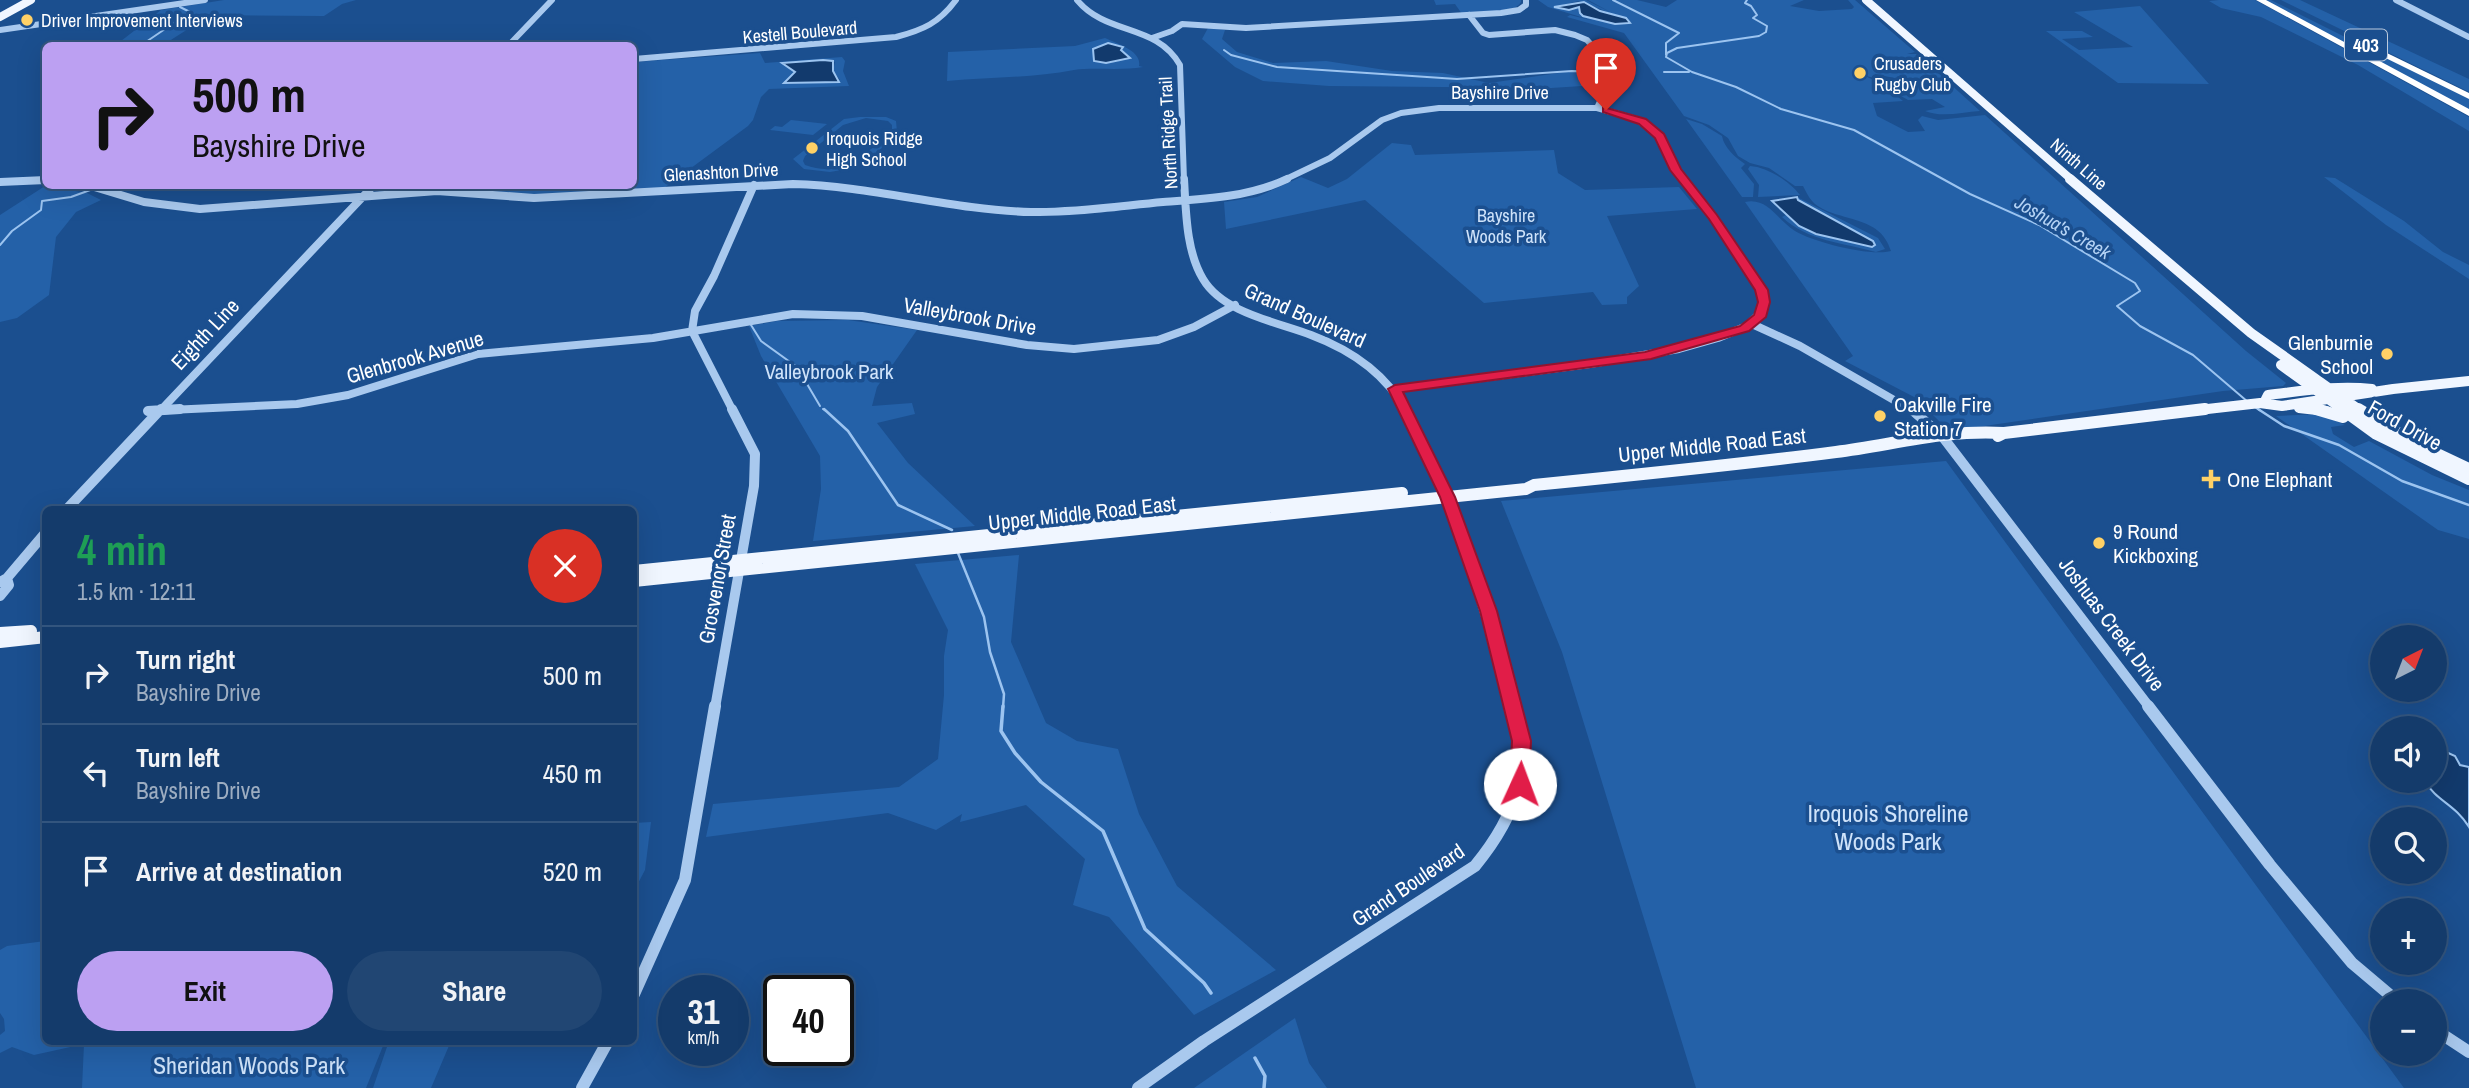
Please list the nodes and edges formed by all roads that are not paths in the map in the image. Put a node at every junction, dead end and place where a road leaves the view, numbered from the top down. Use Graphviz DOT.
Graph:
graph roads {
  1 [pos="23,0"];
  2 [pos="31,0"];
  3 [pos="205,0"];
  4 [pos="552,0"];
  5 [pos="956,0"];
  6 [pos="1077,0"];
  7 [pos="1526,0"];
  8 [pos="2260,0"];
  9 [pos="2275,0"];
  10 [pos="2396,0"];
  11 [pos="1868,1"];
  12 [pos="0,15"];
  13 [pos="1469,15"];
  14 [pos="1902,31"];
  15 [pos="0,32"];
  16 [pos="2469,37"];
  17 [pos="1152,38"];
  18 [pos="512,42"];
  19 [pos="637,59"];
  20 [pos="2469,96"];
  21 [pos="1597,108"];
  22 [pos="2469,113"];
  23 [pos="42,180"];
  24 [pos="0,182"];
  25 [pos="754,185"];
  26 [pos="102,189"];
  27 [pos="370,189"];
  28 [pos="364,195"];
  29 [pos="1187,201"];
  30 [pos="1235,305"];
  31 [pos="2235,322"];
  32 [pos="1752,324"];
  33 [pos="692,331"];
  34 [pos="2469,381"];
  35 [pos="1395,389"];
  36 [pos="2312,390"];
  37 [pos="2379,390"];
  38 [pos="2326,394"];
  39 [pos="2340,398"];
  40 [pos="2262,403"];
  41 [pos="2282,406"];
  42 [pos="160,410"];
  43 [pos="148,411"];
  44 [pos="2362,426"];
  45 [pos="1944,440"];
  46 [pos="2469,469"];
  47 [pos="2469,479"];
  48 [pos="1446,493"];
  49 [pos="70,506"];
  50 [pos="42,537"];
  51 [pos="741,565"];
  52 [pos="637,571"];
  53 [pos="4,580"];
  54 [pos="637,581"];
  55 [pos="0,596"];
  56 [pos="42,629"];
  57 [pos="0,633"];
  58 [pos="42,637"];
  59 [pos="0,642"];
  60 [pos="637,988"];
  61 [pos="2383,989"];
  62 [pos="2447,1038"];
  63 [pos="606,1045"];
  64 [pos="2469,1052"];
  65 [pos="582,1088"];
  66 [pos="1138,1088"];
  1 -- 12 [label="main road"];
  2 -- 12 [label="main road"];
  3 -- 15 [label="street"];
  4 -- 18 [label="street"];
  5 -- 19 [label="street, Kestell Boulevard"];
  6 -- 17 [label="street, North Ridge Trail"];
  7 -- 13 [label="street"];
  8 -- 22 [label="highway, 403"];
  9 -- 20 [label="highway, 403"];
  10 -- 16 [label="street"];
  11 -- 14 [label="main road, Ninth Line"];
  13 -- 17 [label="street"];
  13 -- 21 [label="street"];
  14 -- 31 [label="main road, Ninth Line"];
  17 -- 29 [label="street, North Ridge Trail"];
  21 -- 29 [label="street, Bayshire Drive"];
  21 -- 32 [label="street, Bayshire Drive"];
  23 -- 24 [label="street"];
  25 -- 28 [label="street, Glenashton Drive"];
  25 -- 29 [label="street, Glenashton Drive"];
  25 -- 33 [label="street"];
  26 -- 28 [label="street, Glenashton Drive"];
  27 -- 28 [label="street, Eighth Line"];
  28 -- 42 [label="street, Eighth Line"];
  29 -- 30 [label="street, Grand Boulevard"];
  30 -- 33 [label="street, Valleybrook Drive"];
  30 -- 35 [label="street, Grand Boulevard"];
  31 -- 36 [label="main road, Ninth Line"];
  31 -- 38 [label="main road, Ninth Line"];
  32 -- 35 [label="street"];
  32 -- 45 [label="street, Joshuas Creek Drive"];
  33 -- 42 [label="street, Glenbrook Avenue"];
  33 -- 51 [label="street, Grosvenor Street"];
  34 -- 37 [label="main road, Upper Middle Road East"];
  35 -- 48 [label="street, Grand Boulevard"];
  36 -- 38 [label="main road, Ninth Line"];
  36 -- 40 [label="main road, Upper Middle Road East"];
  37 -- 38 [label="main road, Upper Middle Road East"];
  37 -- 39 [label="main road, Upper Middle Road East"];
  38 -- 39 [label="main road, Upper Middle Road East"];
  38 -- 41 [label="main road, Upper Middle Road East"];
  38 -- 44 [label="main road, Ford Drive"];
  39 -- 46 [label="main road, Ford Drive"];
  40 -- 41 [label="main road, Upper Middle Road East"];
  40 -- 45 [label="main road, Upper Middle Road East"];
  41 -- 44 [label="main road"];
  42 -- 43 [label="street, Glenbrook Avenue"];
  42 -- 49 [label="street, Eighth Line"];
  44 -- 47 [label="main road, Ford Drive"];
  45 -- 48 [label="main road, Upper Middle Road East"];
  45 -- 61 [label="street, Joshuas Creek Drive"];
  48 -- 51 [label="main road, Upper Middle Road East"];
  48 -- 66 [label="street, Grand Boulevard"];
  50 -- 53 [label="street"];
  51 -- 52 [label="main road, Upper Middle Road East"];
  51 -- 54 [label="main road, Upper Middle Road East"];
  51 -- 60 [label="street, Grosvenor Street"];
  53 -- 55 [label="street"];
  56 -- 57 [label="main road"];
  58 -- 59 [label="main road"];
  62 -- 64 [label="street"];
  63 -- 65 [label="street"];
}
